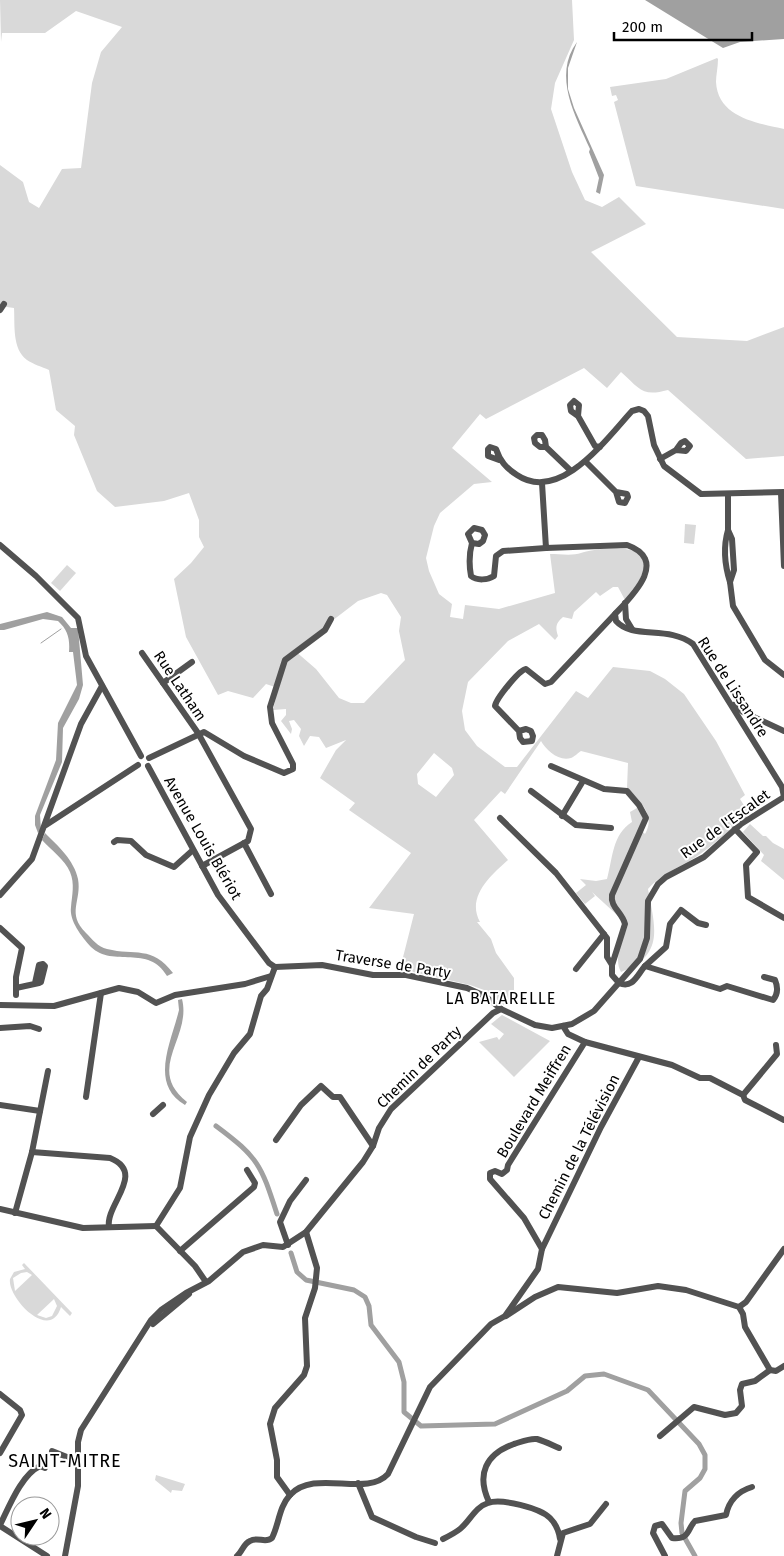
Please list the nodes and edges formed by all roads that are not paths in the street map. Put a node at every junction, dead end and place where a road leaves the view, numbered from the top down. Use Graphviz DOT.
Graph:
graph roads {
  1 [pos="578,416"];
  2 [pos="546,447"];
  3 [pos="600,448"];
  4 [pos="676,450"];
  5 [pos="660,459"];
  6 [pos="499,460"];
  7 [pos="586,462"];
  8 [pos="570,470"];
  9 [pos="542,483"];
  10 [pos="616,492"];
  11 [pos="782,493"];
  12 [pos="728,495"];
  13 [pos="472,543"];
  14 [pos="0,545"];
  15 [pos="546,548"];
  16 [pos="784,566"];
  17 [pos="625,603"];
  18 [pos="616,613"];
  19 [pos="330,619"];
  20 [pos="623,620"];
  21 [pos="603,627"];
  22 [pos="142,653"];
  23 [pos="192,662"];
  24 [pos="784,676"];
  25 [pos="163,683"];
  26 [pos="102,686"];
  27 [pos="731,702"];
  28 [pos="520,731"];
  29 [pos="784,732"];
  30 [pos="198,734"];
  31 [pos="140,754"];
  32 [pos="149,758"];
  33 [pos="138,765"];
  34 [pos="148,766"];
  35 [pos="552,766"];
  36 [pos="583,781"];
  37 [pos="531,791"];
  38 [pos="784,797"];
  39 [pos="562,816"];
  40 [pos="500,818"];
  41 [pos="45,827"];
  42 [pos="611,828"];
  43 [pos="735,829"];
  44 [pos="114,842"];
  45 [pos="244,843"];
  46 [pos="193,850"];
  47 [pos="202,866"];
  48 [pos="271,894"];
  49 [pos="0,895"];
  50 [pos="784,918"];
  51 [pos="706,925"];
  52 [pos="0,928"];
  53 [pos="604,934"];
  54 [pos="612,965"];
  55 [pos="645,966"];
  56 [pos="275,967"];
  57 [pos="576,969"];
  58 [pos="271,976"];
  59 [pos="764,977"];
  60 [pos="619,983"];
  61 [pos="35,984"];
  62 [pos="16,988"];
  63 [pos="102,993"];
  64 [pos="16,996"];
  65 [pos="0,1005"];
  66 [pos="501,1009"];
  67 [pos="563,1026"];
  68 [pos="0,1028"];
  69 [pos="39,1028"];
  70 [pos="552,1028"];
  71 [pos="582,1041"];
  72 [pos="776,1045"];
  73 [pos="639,1057"];
  74 [pos="48,1071"];
  75 [pos="743,1095"];
  76 [pos="86,1097"];
  77 [pos="0,1105"];
  78 [pos="163,1105"];
  79 [pos="40,1111"];
  80 [pos="153,1114"];
  81 [pos="784,1120"];
  82 [pos="276,1140"];
  83 [pos="373,1146"];
  84 [pos="32,1152"];
  85 [pos="247,1170"];
  86 [pos="306,1180"];
  87 [pos="0,1209"];
  88 [pos="15,1213"];
  89 [pos="156,1226"];
  90 [pos="109,1227"];
  91 [pos="306,1232"];
  92 [pos="287,1245"];
  93 [pos="542,1249"];
  94 [pos="784,1249"];
  95 [pos="180,1251"];
  96 [pos="197,1269"];
  97 [pos="206,1282"];
  98 [pos="195,1289"];
  99 [pos="739,1307"];
  100 [pos="505,1316"];
  101 [pos="784,1366"];
  102 [pos="770,1370"];
  103 [pos="0,1394"];
  104 [pos="660,1436"];
  105 [pos="558,1448"];
  106 [pos="52,1451"];
  107 [pos="0,1454"];
  108 [pos="77,1461"];
  109 [pos="45,1468"];
  110 [pos="358,1483"];
  111 [pos="752,1487"];
  112 [pos="290,1495"];
  113 [pos="489,1502"];
  114 [pos="606,1504"];
  115 [pos="0,1525"];
  116 [pos="443,1539"];
  117 [pos="560,1539"];
  118 [pos="435,1543"];
  119 [pos="47,1556"];
  120 [pos="64,1556"];
  121 [pos="237,1556"];
  122 [pos="557,1556"];
  123 [pos="665,1556"];
  1 -- 3 [label="street"];
  2 -- 8 [label="street"];
  3 -- 5 [label="street"];
  3 -- 7 [label="street"];
  4 -- 5 [label="street"];
  5 -- 12 [label="street"];
  6 -- 9 [label="street"];
  7 -- 8 [label="street"];
  7 -- 10 [label="street"];
  8 -- 9 [label="street"];
  9 -- 15 [label="street"];
  11 -- 12 [label="street"];
  11 -- 16 [label="street"];
  12 -- 24 [label="street"];
  13 -- 15 [label="street"];
  14 -- 26 [label="street"];
  15 -- 17 [label="street"];
  17 -- 18 [label="street"];
  17 -- 20 [label="street"];
  18 -- 20 [label="street, Rue de Lissandre"];
  18 -- 20 [label="street"];
  18 -- 21 [label="street"];
  19 -- 30 [label="street"];
  20 -- 21 [label="street"];
  20 -- 27 [label="street, Rue de Lissandre"];
  21 -- 28 [label="street"];
  22 -- 25 [label="street, Rue Latham"];
  23 -- 25 [label="street"];
  25 -- 30 [label="street, Rue Latham"];
  26 -- 31 [label="street"];
  26 -- 41 [label="street"];
  27 -- 29 [label="street"];
  27 -- 38 [label="street, Rue de Lissandre"];
  30 -- 32 [label="street"];
  30 -- 45 [label="street, Rue Latham"];
  31 -- 32 [label="street"];
  31 -- 33 [label="street"];
  32 -- 34 [label="street"];
  33 -- 34 [label="street"];
  33 -- 41 [label="street"];
  34 -- 46 [label="street, Avenue Louis Blériot"];
  35 -- 36 [label="street"];
  36 -- 39 [label="street"];
  36 -- 54 [label="street"];
  37 -- 39 [label="street"];
  38 -- 43 [label="street, Rue de l'Escalet"];
  39 -- 42 [label="street"];
  40 -- 53 [label="street"];
  41 -- 49 [label="street"];
  43 -- 50 [label="street"];
  43 -- 60 [label="street, Rue de l'Escalet"];
  44 -- 46 [label="street"];
  45 -- 47 [label="street"];
  45 -- 48 [label="street"];
  46 -- 47 [label="street, Avenue Louis Blériot"];
  47 -- 56 [label="street, Avenue Louis Blériot"];
  51 -- 55 [label="street"];
  52 -- 62 [label="street"];
  53 -- 54 [label="street"];
  53 -- 57 [label="street"];
  54 -- 60 [label="street"];
  55 -- 59 [label="street"];
  55 -- 60 [label="street"];
  56 -- 58 [label="street"];
  56 -- 66 [label="street, Traverse de Party"];
  58 -- 63 [label="street"];
  58 -- 89 [label="street"];
  60 -- 67 [label="street, Rue de l'Escalet"];
  61 -- 62 [label="street"];
  62 -- 64 [label="street"];
  63 -- 65 [label="street"];
  63 -- 76 [label="street"];
  66 -- 70 [label="street, Traverse de Party"];
  66 -- 83 [label="street, Chemin de Party"];
  67 -- 70 [label="street, Rue de l'Escalet"];
  67 -- 71 [label="street"];
  68 -- 69 [label="street"];
  70 -- 71 [label="street"];
  71 -- 73 [label="street"];
  71 -- 93 [label="street, Boulevard Meiffren"];
  72 -- 75 [label="street"];
  73 -- 75 [label="street"];
  73 -- 93 [label="street, Chemin de la Télévision"];
  74 -- 79 [label="street"];
  75 -- 81 [label="street"];
  77 -- 79 [label="street"];
  78 -- 80 [label="street"];
  79 -- 84 [label="street"];
  82 -- 83 [label="street"];
  83 -- 91 [label="street, Chemin de Party"];
  84 -- 88 [label="street"];
  84 -- 90 [label="street"];
  85 -- 95 [label="street"];
  86 -- 92 [label="street"];
  87 -- 88 [label="street"];
  88 -- 90 [label="street"];
  89 -- 90 [label="street"];
  89 -- 95 [label="street"];
  91 -- 92 [label="street, Chemin de Party"];
  91 -- 112 [label="street"];
  92 -- 97 [label="street"];
  93 -- 100 [label="street, Chemin de la Télévision"];
  94 -- 99 [label="street"];
  95 -- 96 [label="street"];
  96 -- 97 [label="street"];
  96 -- 98 [label="street"];
  97 -- 98 [label="street"];
  98 -- 108 [label="street"];
  99 -- 100 [label="street"];
  99 -- 102 [label="street"];
  100 -- 110 [label="street"];
  101 -- 102 [label="street"];
  102 -- 104 [label="street"];
  103 -- 107 [label="street"];
  105 -- 113 [label="street"];
  106 -- 108 [label="street"];
  108 -- 120 [label="street"];
  109 -- 115 [label="street"];
  110 -- 112 [label="street"];
  110 -- 118 [label="street"];
  111 -- 123 [label="street"];
  112 -- 121 [label="street"];
  113 -- 116 [label="street"];
  113 -- 117 [label="street"];
  114 -- 117 [label="street"];
  115 -- 119 [label="street"];
  117 -- 122 [label="street"];
}
